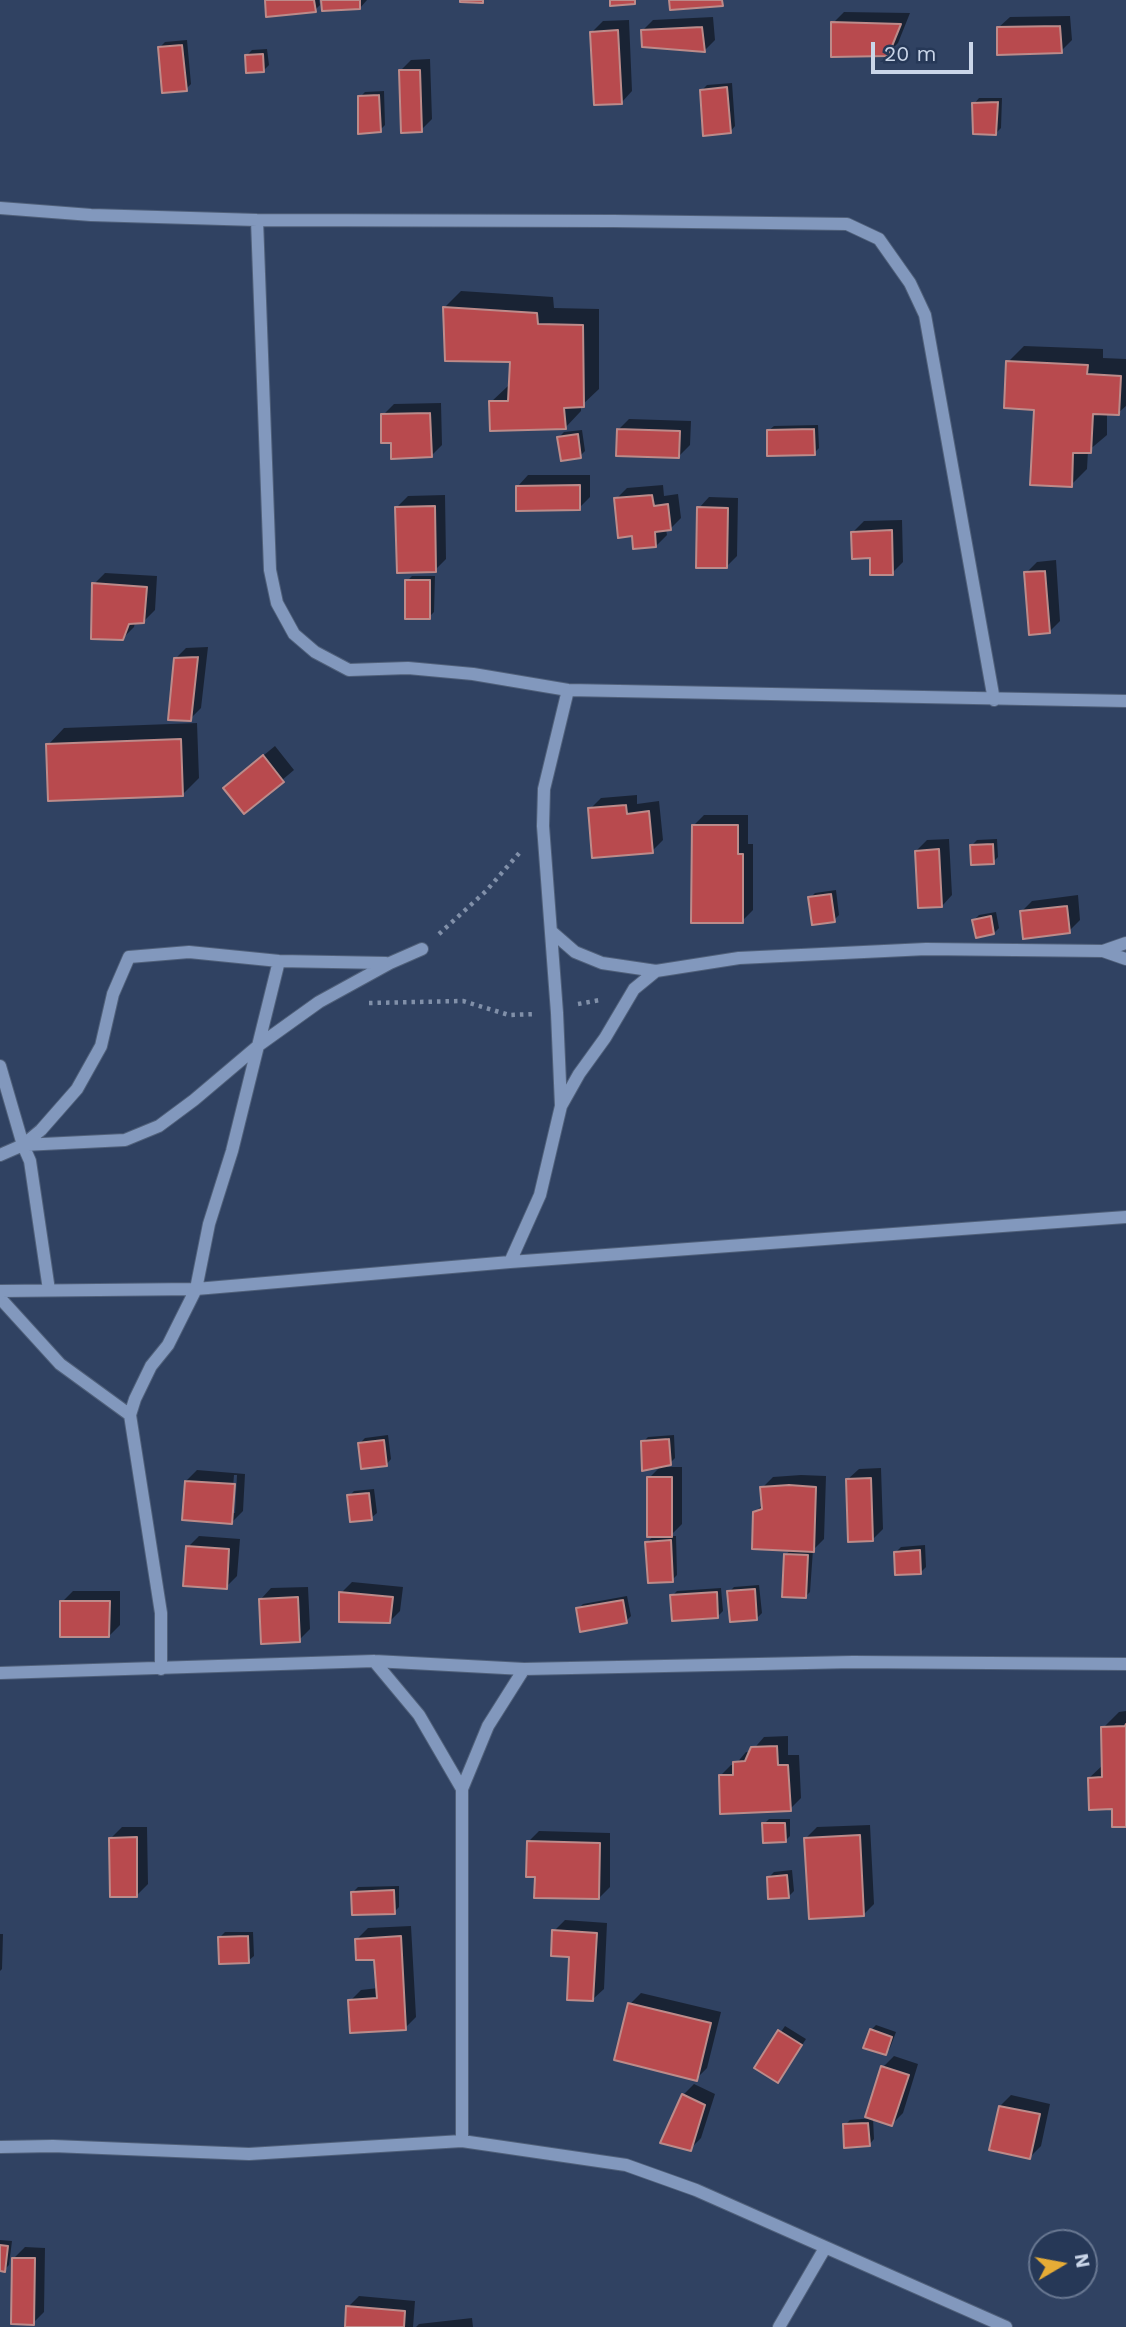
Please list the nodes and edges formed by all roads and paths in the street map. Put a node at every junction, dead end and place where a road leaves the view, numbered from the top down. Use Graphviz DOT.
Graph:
graph roads {
  1 [pos="0,208"];
  2 [pos="257,220"];
  3 [pos="568,690"];
  4 [pos="994,700"];
  5 [pos="1126,701"];
  6 [pos="543,826"];
  7 [pos="552,932"];
  8 [pos="1126,943"];
  9 [pos="422,948"];
  10 [pos="1103,951"];
  11 [pos="1126,960"];
  12 [pos="279,961"];
  13 [pos="390,963"];
  14 [pos="656,971"];
  15 [pos="634,989"];
  16 [pos="368,1003"];
  17 [pos="557,1013"];
  18 [pos="259,1045"];
  19 [pos="0,1066"];
  20 [pos="561,1106"];
  21 [pos="23,1145"];
  22 [pos="0,1155"];
  23 [pos="1123,1215"];
  24 [pos="510,1262"];
  25 [pos="196,1289"];
  26 [pos="50,1290"];
  27 [pos="0,1291"];
  28 [pos="0,1298"];
  29 [pos="130,1415"];
  30 [pos="374,1661"];
  31 [pos="1126,1664"];
  32 [pos="161,1668"];
  33 [pos="524,1669"];
  34 [pos="0,1673"];
  35 [pos="461,1789"];
  36 [pos="462,2141"];
  37 [pos="0,2147"];
  38 [pos="825,2248"];
  39 [pos="779,2327"];
  40 [pos="1006,2327"];
  1 -- 2 [label="street"];
  2 -- 3 [label="street"];
  2 -- 4 [label="street"];
  3 -- 4 [label="street"];
  3 -- 6 [label="street"];
  4 -- 5 [label="street"];
  6 -- 7 [label="street"];
  6 -- 9 [label="path"];
  7 -- 14 [label="street"];
  7 -- 17 [label="street"];
  8 -- 10 [label="street"];
  9 -- 13 [label="street"];
  10 -- 11 [label="street"];
  10 -- 14 [label="street"];
  12 -- 13 [label="street"];
  12 -- 18 [label="street"];
  12 -- 21 [label="street"];
  13 -- 18 [label="street"];
  14 -- 15 [label="street"];
  15 -- 17 [label="path"];
  15 -- 20 [label="street"];
  16 -- 17 [label="path"];
  17 -- 20 [label="street"];
  18 -- 21 [label="street"];
  18 -- 25 [label="street"];
  19 -- 21 [label="street"];
  20 -- 24 [label="street"];
  21 -- 22 [label="street"];
  21 -- 26 [label="street"];
  23 -- 24 [label="street"];
  24 -- 25 [label="street"];
  25 -- 26 [label="street"];
  25 -- 29 [label="street"];
  26 -- 27 [label="street"];
  28 -- 29 [label="street"];
  29 -- 32 [label="street"];
  30 -- 32 [label="street"];
  30 -- 33 [label="street"];
  30 -- 35 [label="street"];
  31 -- 33 [label="street"];
  32 -- 34 [label="street"];
  33 -- 35 [label="street"];
  35 -- 36 [label="street"];
  36 -- 37 [label="street"];
  36 -- 38 [label="street"];
  38 -- 39 [label="street"];
  38 -- 40 [label="street"];
}
